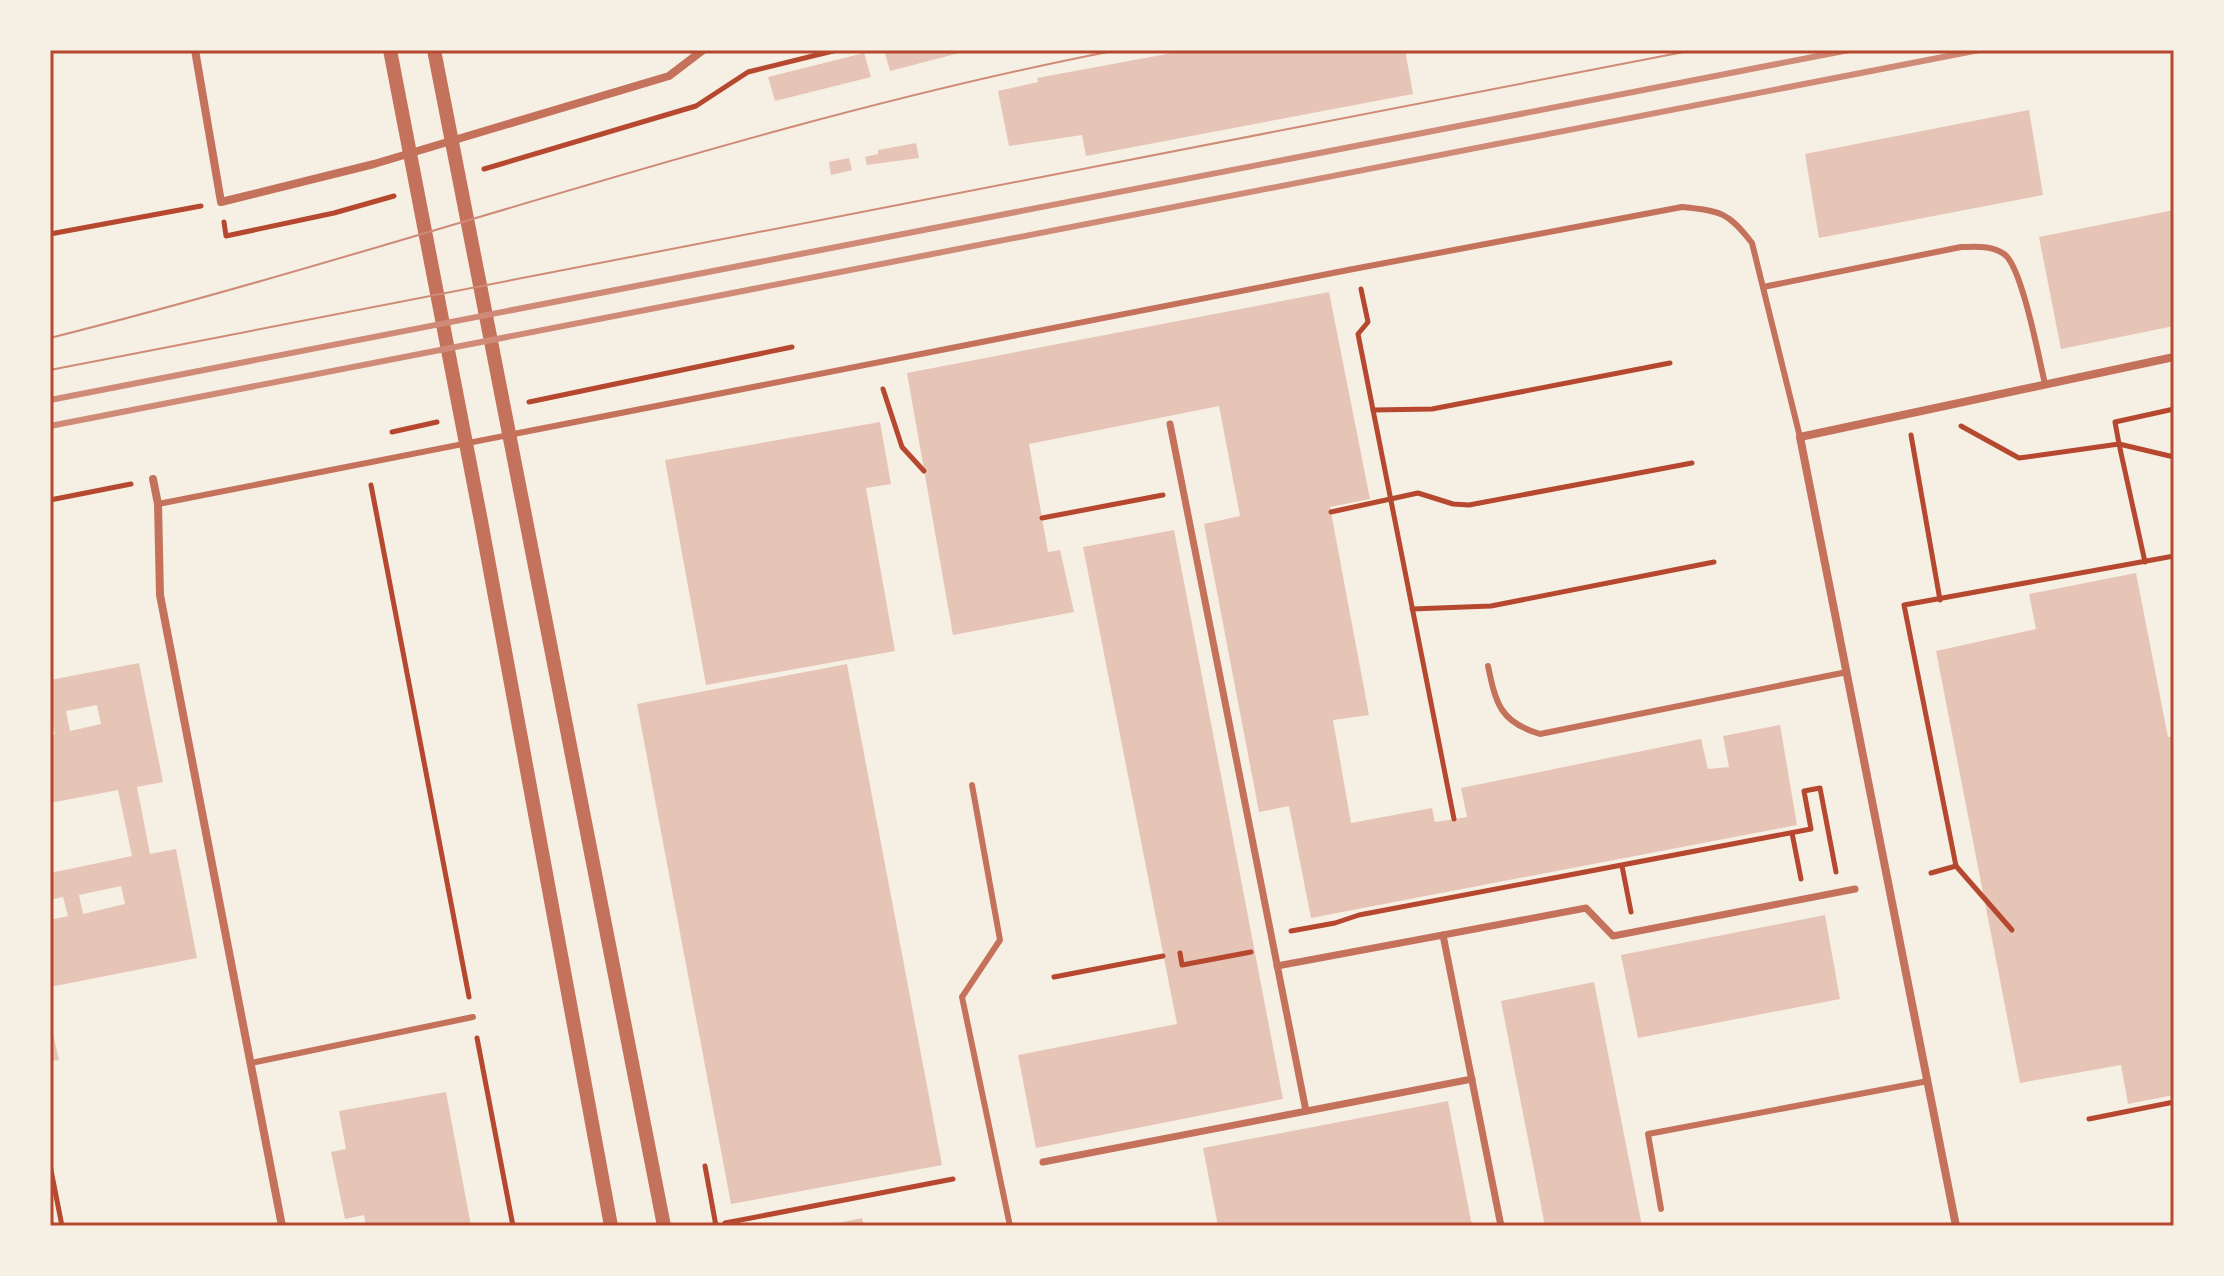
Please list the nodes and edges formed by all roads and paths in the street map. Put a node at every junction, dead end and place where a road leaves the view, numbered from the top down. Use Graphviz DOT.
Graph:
graph roads {
  1 [pos="195,50"];
  2 [pos="434,50"];
  3 [pos="703,50"];
  4 [pos="837,50"];
  5 [pos="391,53"];
  6 [pos="470,173"];
  7 [pos="395,195"];
  8 [pos="221,202"];
  9 [pos="50,234"];
  10 [pos="226,236"];
  11 [pos="1357,268"];
  12 [pos="1763,287"];
  13 [pos="2174,357"];
  14 [pos="1670,363"];
  15 [pos="2045,384"];
  16 [pos="883,389"];
  17 [pos="1929,408"];
  18 [pos="2174,409"];
  19 [pos="1373,410"];
  20 [pos="1907,413"];
  21 [pos="1170,424"];
  22 [pos="1800,437"];
  23 [pos="2119,444"];
  24 [pos="2174,457"];
  25 [pos="1692,463"];
  26 [pos="367,464"];
  27 [pos="924,471"];
  28 [pos="153,479"];
  29 [pos="1184,491"];
  30 [pos="1391,499"];
  31 [pos="50,500"];
  32 [pos="158,504"];
  33 [pos="1331,512"];
  34 [pos="1042,518"];
  35 [pos="2174,556"];
  36 [pos="1714,562"];
  37 [pos="2145,562"];
  38 [pos="1940,600"];
  39 [pos="1412,609"];
  40 [pos="1488,666"];
  41 [pos="1847,672"];
  42 [pos="972,785"];
  43 [pos="1454,819"];
  44 [pos="1792,833"];
  45 [pos="1622,866"];
  46 [pos="1956,866"];
  47 [pos="1931,873"];
  48 [pos="1802,886"];
  49 [pos="1855,889"];
  50 [pos="1839,893"];
  51 [pos="1632,919"];
  52 [pos="2012,930"];
  53 [pos="1293,931"];
  54 [pos="1443,935"];
  55 [pos="1273,948"];
  56 [pos="1180,953"];
  57 [pos="1163,956"];
  58 [pos="1277,966"];
  59 [pos="1054,977"];
  60 [pos="473,1017"];
  61 [pos="251,1063"];
  62 [pos="1472,1079"];
  63 [pos="1928,1081"];
  64 [pos="2174,1102"];
  65 [pos="1306,1111"];
  66 [pos="2089,1119"];
  67 [pos="1043,1162"];
  68 [pos="50,1165"];
  69 [pos="705,1166"];
  70 [pos="953,1179"];
  71 [pos="1661,1209"];
  72 [pos="725,1223"];
  73 [pos="62,1226"];
  74 [pos="282,1226"];
  75 [pos="513,1226"];
  76 [pos="611,1226"];
  77 [pos="664,1226"];
  78 [pos="716,1226"];
  79 [pos="1010,1226"];
  80 [pos="1501,1226"];
  81 [pos="1956,1226"];
  1 -- 8 [label="street"];
  2 -- 77 [label="street"];
  3 -- 8 [label="street"];
  4 -- 6 [label="path"];
  5 -- 76 [label="street"];
  7 -- 10 [label="path"];
  8 -- 9 [label="path"];
  11 -- 12 [label="lane"];
  11 -- 19 [label="path"];
  11 -- 26 [label="lane"];
  12 -- 15 [label="lane"];
  12 -- 22 [label="lane"];
  13 -- 15 [label="street"];
  14 -- 19 [label="path"];
  15 -- 17 [label="street"];
  16 -- 27 [label="path"];
  17 -- 20 [label="street"];
  17 -- 23 [label="path"];
  18 -- 23 [label="path"];
  19 -- 30 [label="path"];
  20 -- 22 [label="street"];
  20 -- 38 [label="path"];
  21 -- 29 [label="street"];
  22 -- 41 [label="street"];
  23 -- 24 [label="path"];
  23 -- 37 [label="path"];
  25 -- 30 [label="path"];
  26 -- 32 [label="lane"];
  26 -- 60 [label="path"];
  28 -- 31 [label="path"];
  28 -- 32 [label="street"];
  29 -- 34 [label="path"];
  29 -- 55 [label="street"];
  30 -- 33 [label="path"];
  30 -- 39 [label="path"];
  32 -- 61 [label="street"];
  35 -- 37 [label="path"];
  36 -- 39 [label="path"];
  37 -- 38 [label="path"];
  38 -- 46 [label="path"];
  39 -- 43 [label="path"];
  40 -- 41 [label="lane"];
  41 -- 63 [label="street"];
  42 -- 79 [label="lane"];
  44 -- 45 [label="path"];
  44 -- 48 [label="path"];
  44 -- 50 [label="path"];
  45 -- 51 [label="path"];
  45 -- 53 [label="path"];
  46 -- 47 [label="path"];
  46 -- 52 [label="path"];
  49 -- 50 [label="street"];
  50 -- 54 [label="street"];
  54 -- 58 [label="street"];
  54 -- 62 [label="street"];
  55 -- 56 [label="path"];
  55 -- 58 [label="street"];
  57 -- 59 [label="path"];
  58 -- 65 [label="street"];
  60 -- 61 [label="lane"];
  60 -- 75 [label="path"];
  61 -- 74 [label="street"];
  62 -- 65 [label="street"];
  62 -- 80 [label="street"];
  63 -- 71 [label="lane"];
  63 -- 81 [label="street"];
  64 -- 66 [label="path"];
  65 -- 67 [label="street"];
  68 -- 73 [label="path"];
  69 -- 78 [label="path"];
  70 -- 72 [label="path"];
}
